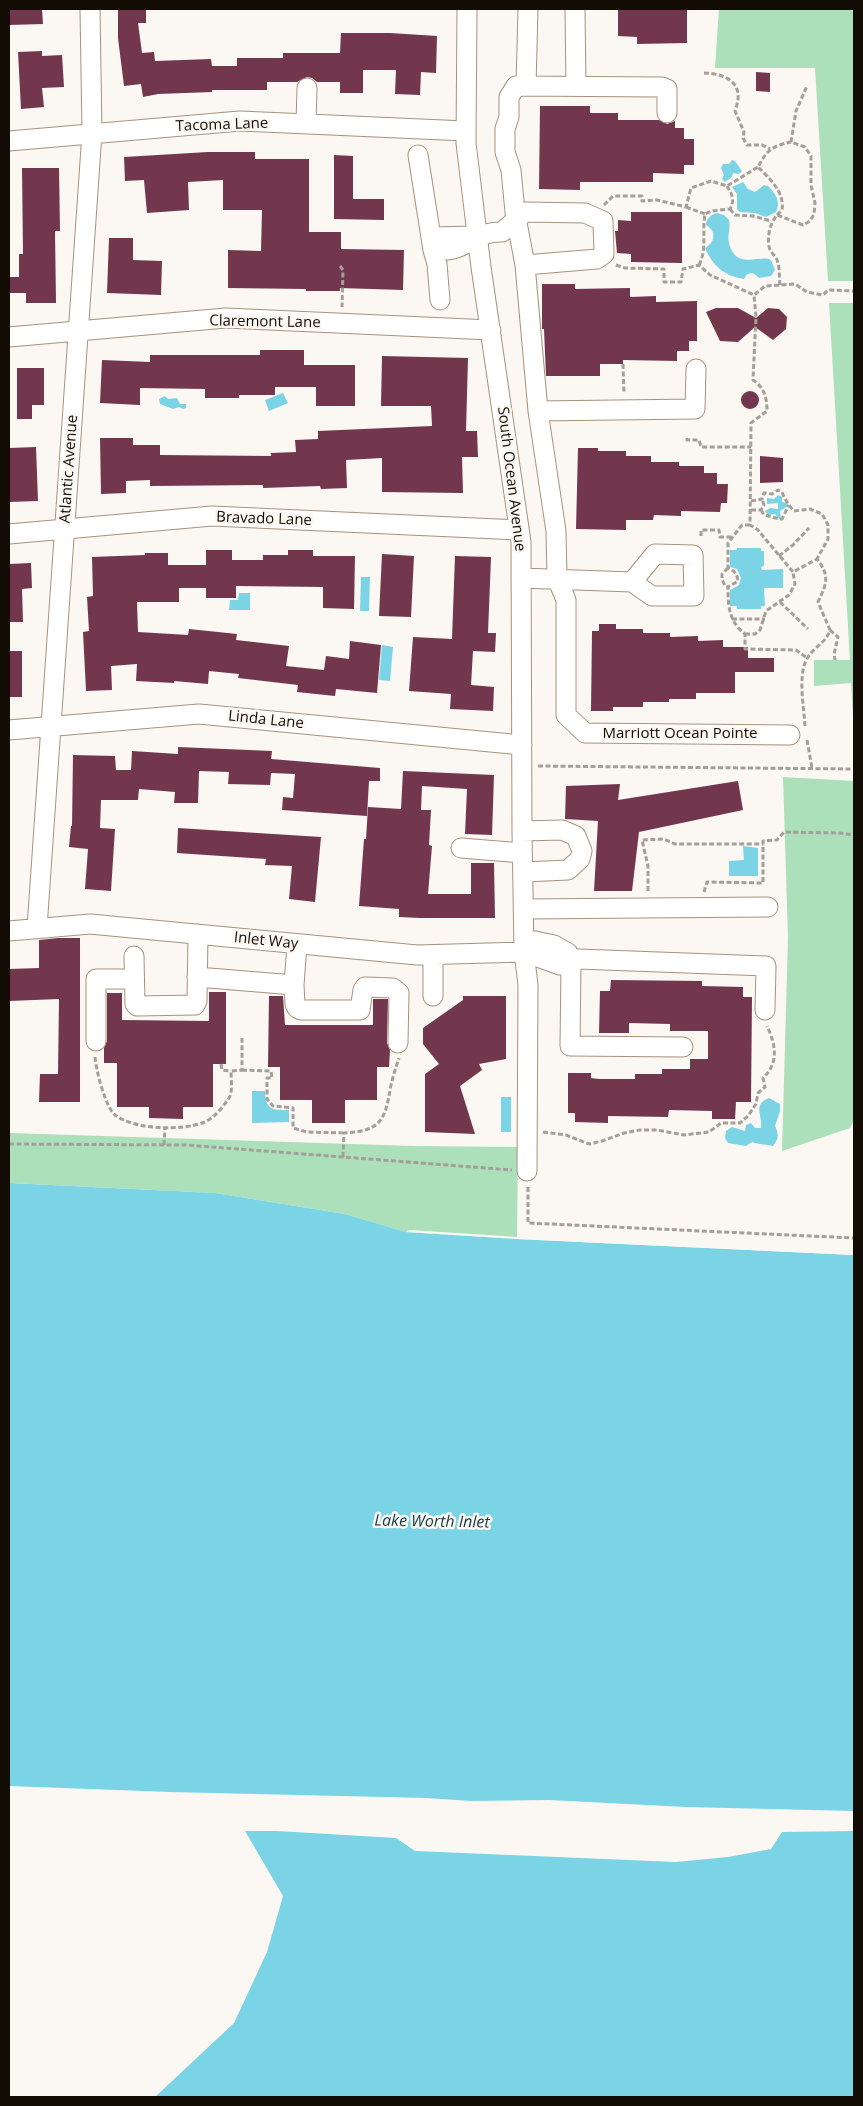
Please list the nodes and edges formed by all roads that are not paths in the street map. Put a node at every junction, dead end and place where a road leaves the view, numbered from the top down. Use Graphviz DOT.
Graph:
graph roads {
  1 [pos="90,9"];
  2 [pos="467,9"];
  3 [pos="528,9"];
  4 [pos="575,9"];
  5 [pos="526,86"];
  6 [pos="576,86"];
  7 [pos="307,88"];
  8 [pos="667,113"];
  9 [pos="306,124"];
  10 [pos="466,130"];
  11 [pos="92,133"];
  12 [pos="9,141"];
  13 [pos="418,155"];
  14 [pos="517,219"];
  15 [pos="477,236"];
  16 [pos="432,243"];
  17 [pos="525,265"];
  18 [pos="440,300"];
  19 [pos="491,330"];
  20 [pos="78,331"];
  21 [pos="9,338"];
  22 [pos="696,369"];
  23 [pos="538,411"];
  24 [pos="64,529"];
  25 [pos="519,530"];
  26 [pos="9,534"];
  27 [pos="521,578"];
  28 [pos="557,578"];
  29 [pos="632,582"];
  30 [pos="51,727"];
  31 [pos="9,730"];
  32 [pos="790,734"];
  33 [pos="522,745"];
  34 [pos="522,831"];
  35 [pos="461,848"];
  36 [pos="522,853"];
  37 [pos="523,872"];
  38 [pos="768,907"];
  39 [pos="524,909"];
  40 [pos="37,928"];
  41 [pos="9,931"];
  42 [pos="198,934"];
  43 [pos="296,944"];
  44 [pos="524,952"];
  45 [pos="433,955"];
  46 [pos="134,956"];
  47 [pos="571,964"];
  48 [pos="197,977"];
  49 [pos="134,979"];
  50 [pos="294,985"];
  51 [pos="433,996"];
  52 [pos="765,1010"];
  53 [pos="96,1041"];
  54 [pos="398,1043"];
  55 [pos="683,1047"];
  56 [pos="528,1171"];
  1 -- 11 [label="street, Atlantic Avenue"];
  2 -- 10 [label="street, South Ocean Avenue"];
  3 -- 5 [label="street"];
  4 -- 6 [label="street"];
  5 -- 6 [label="street"];
  5 -- 14 [label="street"];
  6 -- 8 [label="street"];
  7 -- 9 [label="street"];
  9 -- 10 [label="street, Tacoma Lane"];
  9 -- 11 [label="street, Tacoma Lane"];
  10 -- 15 [label="street, South Ocean Avenue"];
  11 -- 12 [label="street, Tacoma Lane"];
  11 -- 20 [label="street, Atlantic Avenue"];
  13 -- 16 [label="street"];
  14 -- 15 [label="street"];
  14 -- 17 [label="street"];
  14 -- 17 [label="street"];
  15 -- 16 [label="street"];
  15 -- 19 [label="street, South Ocean Avenue"];
  16 -- 18 [label="street"];
  17 -- 23 [label="street, Marriott Ocean Pointe"];
  19 -- 20 [label="street, Claremont Lane"];
  19 -- 25 [label="street, South Ocean Avenue"];
  20 -- 21 [label="street, Claremont Lane"];
  20 -- 24 [label="street, Atlantic Avenue"];
  22 -- 23 [label="street"];
  23 -- 28 [label="street, Marriott Ocean Pointe"];
  24 -- 25 [label="street, Bravado Lane"];
  24 -- 26 [label="street, Bravado Lane"];
  24 -- 30 [label="street, Atlantic Avenue"];
  25 -- 27 [label="street, South Ocean Avenue"];
  27 -- 28 [label="street"];
  27 -- 33 [label="street, South Ocean Avenue"];
  28 -- 29 [label="street"];
  28 -- 32 [label="street, Marriott Ocean Pointe"];
  30 -- 31 [label="street, Linda Lane"];
  30 -- 33 [label="street, Linda Lane"];
  30 -- 40 [label="street, Atlantic Avenue"];
  33 -- 34 [label="street, South Ocean Avenue"];
  34 -- 36 [label="street, South Ocean Avenue"];
  34 -- 37 [label="street"];
  35 -- 36 [label="street"];
  36 -- 37 [label="street, South Ocean Avenue"];
  37 -- 39 [label="street, South Ocean Avenue"];
  38 -- 39 [label="street"];
  39 -- 44 [label="street, South Ocean Avenue"];
  40 -- 41 [label="street, Inlet Way"];
  40 -- 42 [label="street, Inlet Way"];
  42 -- 43 [label="street, Inlet Way"];
  42 -- 48 [label="street"];
  43 -- 45 [label="street, Inlet Way"];
  43 -- 50 [label="street"];
  44 -- 45 [label="street, Inlet Way"];
  44 -- 47 [label="street, Inlet Way"];
  44 -- 56 [label="street, South Ocean Avenue"];
  45 -- 51 [label="street"];
  46 -- 49 [label="street"];
  47 -- 52 [label="street"];
  47 -- 55 [label="street"];
  48 -- 49 [label="street"];
  48 -- 50 [label="street"];
  49 -- 53 [label="street"];
  50 -- 54 [label="street"];
}
